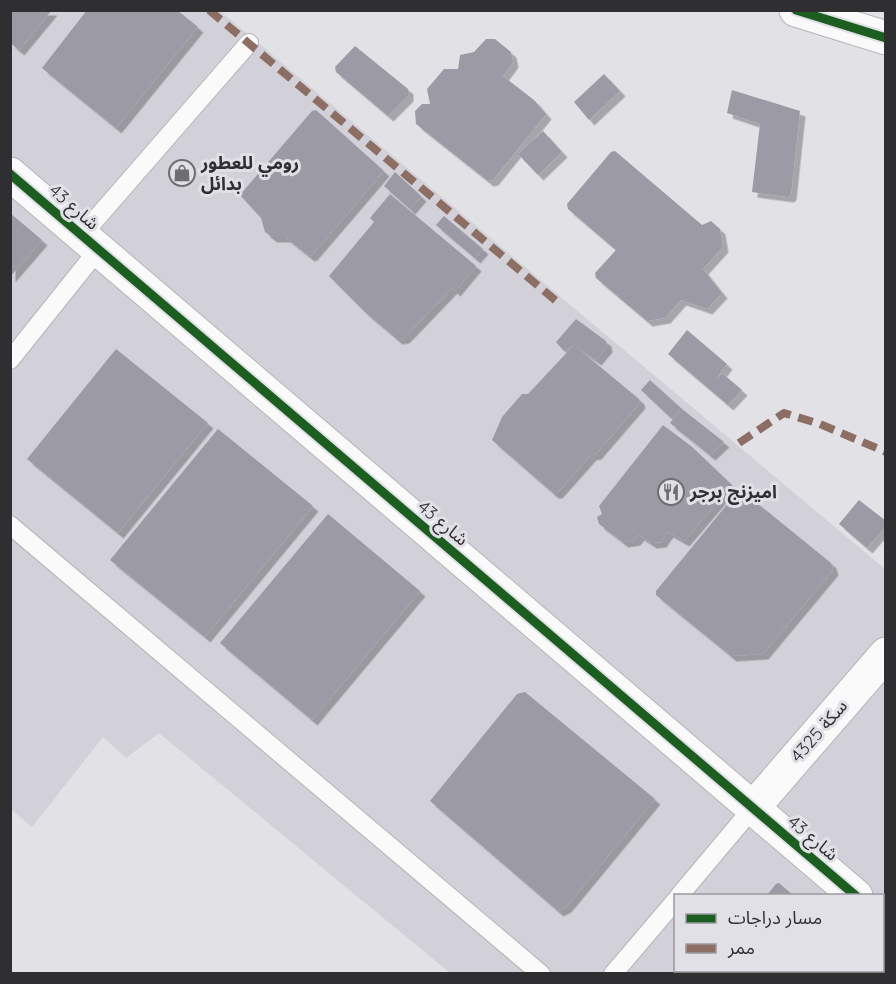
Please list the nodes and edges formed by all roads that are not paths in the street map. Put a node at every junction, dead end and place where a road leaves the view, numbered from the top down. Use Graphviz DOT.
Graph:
graph roads {
  1 [pos="796,10"];
  2 [pos="885,38"];
  3 [pos="249,43"];
  4 [pos="10,174"];
  5 [pos="90,242"];
  6 [pos="10,360"];
  7 [pos="10,525"];
  8 [pos="885,654"];
  9 [pos="752,808"];
  10 [pos="681,894"];
  11 [pos="854,894"];
  12 [pos="674,901"];
  13 [pos="541,974"];
  14 [pos="613,974"];
  1 -- 2 [label="street"];
  3 -- 5 [label="lane"];
  4 -- 5 [label="street, شارع 43"];
  5 -- 6 [label="lane"];
  5 -- 9 [label="street, شارع 43"];
  7 -- 13 [label="lane"];
  8 -- 9 [label="street, سكة 4325"];
  9 -- 10 [label="lane"];
  9 -- 11 [label="street, شارع 43"];
  12 -- 14 [label="lane"];
}
